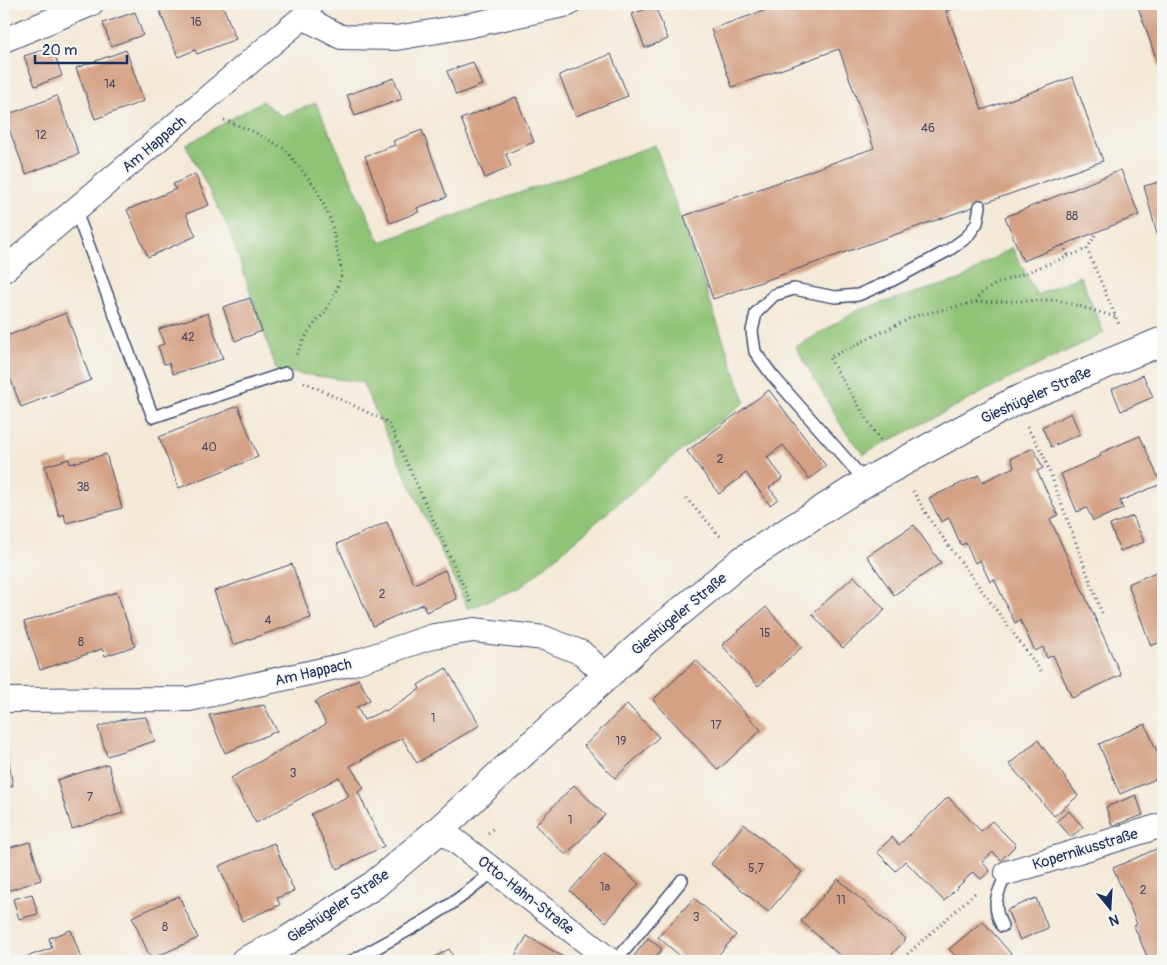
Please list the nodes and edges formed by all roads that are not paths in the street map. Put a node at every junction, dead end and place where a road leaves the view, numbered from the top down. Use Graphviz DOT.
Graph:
graph roads {
  1 [pos="92,4"];
  2 [pos="568,4"];
  3 [pos="307,10"];
  4 [pos="4,40"];
  5 [pos="980,206"];
  6 [pos="75,209"];
  7 [pos="4,270"];
  8 [pos="1163,341"];
  9 [pos="286,372"];
  10 [pos="866,482"];
  11 [pos="608,676"];
  12 [pos="4,700"];
  13 [pos="1163,825"];
  14 [pos="440,829"];
  15 [pos="494,870"];
  16 [pos="1007,872"];
  17 [pos="682,880"];
  18 [pos="1002,926"];
  19 [pos="245,961"];
  20 [pos="352,961"];
  21 [pos="611,961"];
  22 [pos="616,961"];
  1 -- 4 [label="street"];
  2 -- 3 [label="street, Am Happach"];
  3 -- 6 [label="street, Am Happach"];
  5 -- 10 [label="lane"];
  6 -- 7 [label="street, Am Happach"];
  6 -- 9 [label="lane"];
  8 -- 10 [label="street, Gieshügeler Straße"];
  10 -- 11 [label="street, Gieshügeler Straße"];
  11 -- 12 [label="street, Am Happach"];
  11 -- 14 [label="street, Gieshügeler Straße"];
  13 -- 16 [label="street, Kopernikusstraße"];
  14 -- 15 [label="street, Otto-Hahn-Straße"];
  14 -- 19 [label="street, Gieshügeler Straße"];
  15 -- 20 [label="lane"];
  15 -- 21 [label="street, Otto-Hahn-Straße"];
  16 -- 18 [label="lane"];
  17 -- 22 [label="lane"];
}
